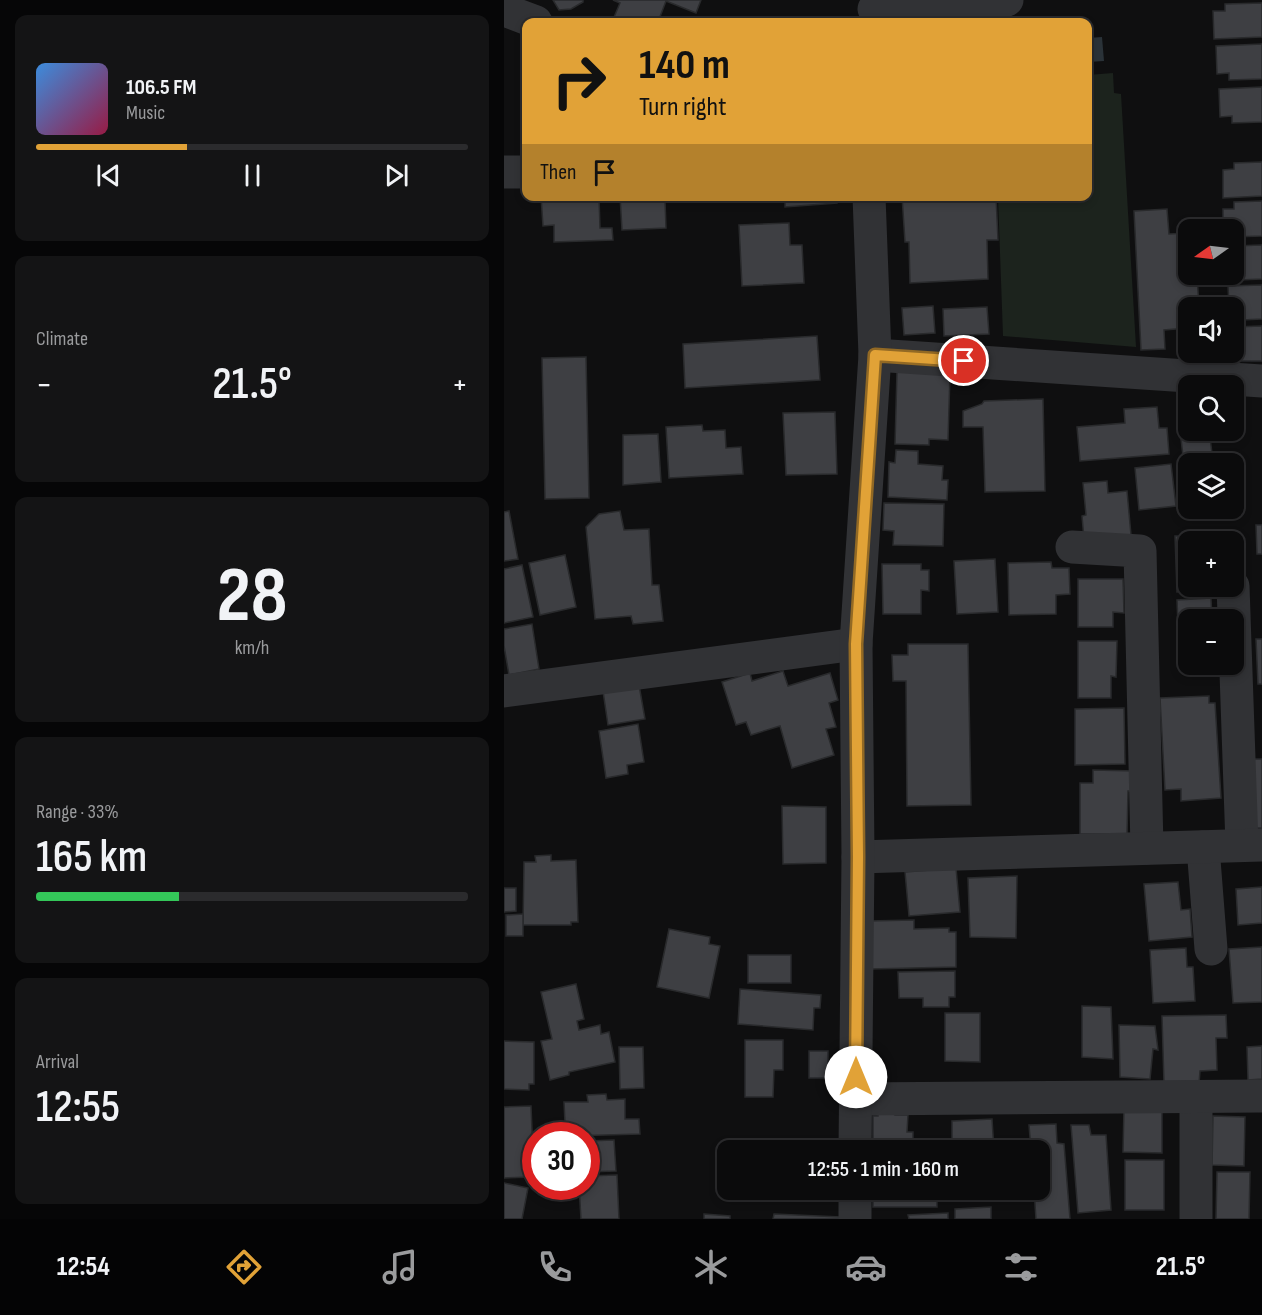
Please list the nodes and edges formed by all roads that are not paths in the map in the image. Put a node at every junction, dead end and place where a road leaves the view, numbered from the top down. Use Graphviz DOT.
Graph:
graph roads {
  1 [pos="1007,0"];
  2 [pos="504,10"];
  3 [pos="872,11"];
  4 [pos="525,18"];
  5 [pos="504,172"];
  6 [pos="522,172"];
  7 [pos="868,201"];
  8 [pos="875,355"];
  9 [pos="1262,381"];
  10 [pos="1072,547"];
  11 [pos="1234,597"];
  12 [pos="856,644"];
  13 [pos="504,691"];
  14 [pos="1252,845"];
  15 [pos="1203,847"];
  16 [pos="1147,848"];
  17 [pos="858,857"];
  18 [pos="1211,949"];
  19 [pos="1262,1096"];
  20 [pos="1196,1097"];
  21 [pos="856,1099"];
  22 [pos="855,1140"];
  23 [pos="855,1200"];
  24 [pos="855,1219"];
  25 [pos="1196,1219"];
  1 -- 3 [label="street"];
  2 -- 4 [label="street"];
  5 -- 6 [label="street"];
  7 -- 8 [label="street"];
  8 -- 9 [label="street"];
  8 -- 12 [label="street"];
  10 -- 16 [label="street"];
  11 -- 14 [label="street"];
  12 -- 13 [label="street"];
  12 -- 17 [label="street"];
  14 -- 15 [label="street"];
  15 -- 16 [label="street"];
  15 -- 18 [label="street"];
  16 -- 17 [label="street"];
  17 -- 21 [label="street"];
  19 -- 20 [label="street"];
  20 -- 21 [label="street"];
  20 -- 25 [label="street"];
  21 -- 22 [label="street"];
  23 -- 24 [label="street"];
}
